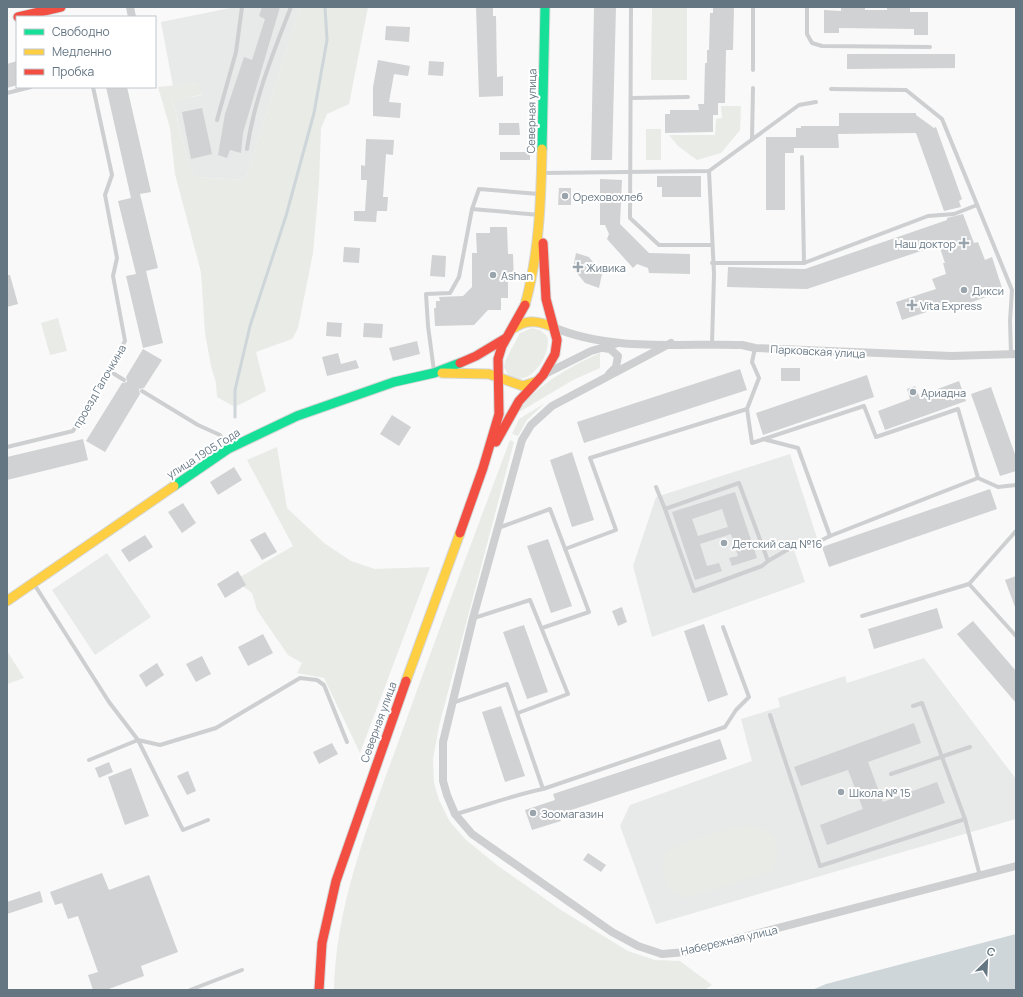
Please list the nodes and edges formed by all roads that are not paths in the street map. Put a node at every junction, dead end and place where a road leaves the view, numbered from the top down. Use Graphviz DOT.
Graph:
graph roads {
  1 [pos="61,7"];
  2 [pos="242,7"];
  3 [pos="291,7"];
  4 [pos="545,7"];
  5 [pos="631,7"];
  6 [pos="754,7"];
  7 [pos="807,7"];
  8 [pos="21,16"];
  9 [pos="930,47"];
  10 [pos="753,70"];
  11 [pos="27,88"];
  12 [pos="93,88"];
  13 [pos="752,88"];
  14 [pos="831,89"];
  15 [pos="7,93"];
  16 [pos="688,97"];
  17 [pos="631,98"];
  18 [pos="816,102"];
  19 [pos="217,120"];
  20 [pos="752,139"];
  21 [pos="247,149"];
  22 [pos="802,157"];
  23 [pos="630,171"];
  24 [pos="709,171"];
  25 [pos="541,174"];
  26 [pos="542,194"];
  27 [pos="977,205"];
  28 [pos="472,209"];
  29 [pos="541,215"];
  30 [pos="712,245"];
  31 [pos="712,263"];
  32 [pos="804,263"];
  33 [pos="553,327"];
  34 [pos="510,332"];
  35 [pos="620,343"];
  36 [pos="671,344"];
  37 [pos="712,344"];
  38 [pos="603,348"];
  39 [pos="755,348"];
  40 [pos="1014,354"];
  41 [pos="108,370"];
  42 [pos="477,372"];
  43 [pos="434,373"];
  44 [pos="498,376"];
  45 [pos="540,377"];
  46 [pos="604,378"];
  47 [pos="124,380"];
  48 [pos="142,391"];
  49 [pos="499,404"];
  50 [pos="747,409"];
  51 [pos="763,439"];
  52 [pos="7,447"];
  53 [pos="228,449"];
  54 [pos="483,468"];
  55 [pos="978,478"];
  56 [pos="1016,485"];
  57 [pos="656,486"];
  58 [pos="665,509"];
  59 [pos="497,528"];
  60 [pos="1016,531"];
  61 [pos="830,536"];
  62 [pos="565,549"];
  63 [pos="768,561"];
  64 [pos="32,582"];
  65 [pos="969,584"];
  66 [pos="7,601"];
  67 [pos="862,616"];
  68 [pos="473,618"];
  69 [pos="723,627"];
  70 [pos="542,628"];
  71 [pos="1016,636"];
  72 [pos="452,703"];
  73 [pos="913,706"];
  74 [pos="518,713"];
  75 [pos="770,715"];
  76 [pos="138,740"];
  77 [pos="347,742"];
  78 [pos="970,747"];
  79 [pos="942,756"];
  80 [pos="89,760"];
  81 [pos="891,774"];
  82 [pos="543,789"];
  83 [pos="455,814"];
  84 [pos="965,818"];
  85 [pos="208,820"];
  86 [pos="1016,866"];
  87 [pos="980,876"];
  88 [pos="242,970"];
  89 [pos="190,990"];
  90 [pos="319,990"];
  1 -- 8 [label="main road"];
  2 -- 19 [label="lane"];
  3 -- 21 [label="lane"];
  4 -- 25 [label="main road, Северная улица"];
  5 -- 17 [label="lane"];
  6 -- 10 [label="lane"];
  7 -- 9 [label="lane"];
  11 -- 15 [label="lane"];
  12 -- 41 [label="lane, проезд Галочкина"];
  13 -- 20 [label="lane"];
  14 -- 27 [label="lane"];
  16 -- 17 [label="lane"];
  17 -- 23 [label="lane"];
  18 -- 20 [label="lane"];
  20 -- 24 [label="lane"];
  22 -- 32 [label="lane"];
  23 -- 24 [label="lane"];
  23 -- 25 [label="lane"];
  23 -- 30 [label="lane"];
  24 -- 30 [label="lane"];
  25 -- 26 [label="main road, Северная улица"];
  26 -- 28 [label="lane"];
  26 -- 29 [label="main road, Северная улица"];
  27 -- 32 [label="lane"];
  27 -- 40 [label="lane"];
  28 -- 29 [label="lane"];
  28 -- 43 [label="lane"];
  29 -- 33 [label="main road, Северная улица"];
  29 -- 34 [label="main road, Северная улица"];
  30 -- 31 [label="lane"];
  31 -- 32 [label="lane"];
  31 -- 37 [label="lane"];
  33 -- 34 [label="main road"];
  33 -- 35 [label="street, Парковская улица"];
  33 -- 45 [label="main road, Северная улица"];
  34 -- 43 [label="main road, улица 1905 Года"];
  34 -- 44 [label="main road, Северная улица"];
  35 -- 36 [label="street, Парковская улица"];
  35 -- 38 [label="street, Парковская улица"];
  36 -- 37 [label="street, Парковская улица"];
  36 -- 46 [label="street"];
  37 -- 39 [label="street, Парковская улица"];
  38 -- 45 [label="street, Парковская улица"];
  38 -- 46 [label="street"];
  39 -- 40 [label="street, Парковская улица"];
  39 -- 50 [label="lane"];
  41 -- 47 [label="lane"];
  41 -- 52 [label="lane, проезд Галочкина"];
  42 -- 43 [label="main road, улица 1905 Года"];
  42 -- 44 [label="main road, улица 1905 Года"];
  42 -- 49 [label="main road"];
  43 -- 53 [label="main road, улица 1905 Года"];
  44 -- 45 [label="main road"];
  44 -- 49 [label="main road, Северная улица"];
  45 -- 54 [label="main road, Северная улица"];
  46 -- 59 [label="street"];
  48 -- 53 [label="lane"];
  49 -- 54 [label="main road, Северная улица"];
  50 -- 51 [label="lane"];
  50 -- 62 [label="lane"];
  51 -- 55 [label="lane"];
  51 -- 61 [label="lane"];
  53 -- 64 [label="main road, улица 1905 Года"];
  54 -- 90 [label="main road, Северная улица"];
  55 -- 56 [label="lane"];
  55 -- 61 [label="lane"];
  57 -- 58 [label="lane"];
  58 -- 63 [label="lane"];
  58 -- 63 [label="lane"];
  59 -- 62 [label="lane"];
  59 -- 68 [label="street"];
  60 -- 65 [label="lane"];
  61 -- 63 [label="lane"];
  62 -- 70 [label="lane"];
  64 -- 66 [label="main road, улица 1905 Года"];
  64 -- 76 [label="lane"];
  65 -- 67 [label="lane"];
  65 -- 71 [label="lane"];
  68 -- 70 [label="lane"];
  68 -- 72 [label="street"];
  69 -- 82 [label="lane"];
  70 -- 74 [label="lane"];
  72 -- 74 [label="lane"];
  72 -- 83 [label="street"];
  73 -- 79 [label="lane"];
  74 -- 82 [label="lane"];
  75 -- 84 [label="lane"];
  76 -- 77 [label="lane"];
  76 -- 80 [label="lane"];
  76 -- 85 [label="lane"];
  78 -- 79 [label="lane"];
  79 -- 81 [label="lane"];
  79 -- 84 [label="lane"];
  82 -- 83 [label="lane"];
  83 -- 87 [label="street, Набережная улица"];
  84 -- 87 [label="lane"];
  86 -- 87 [label="street, Набережная улица"];
  88 -- 89 [label="lane"];
}
